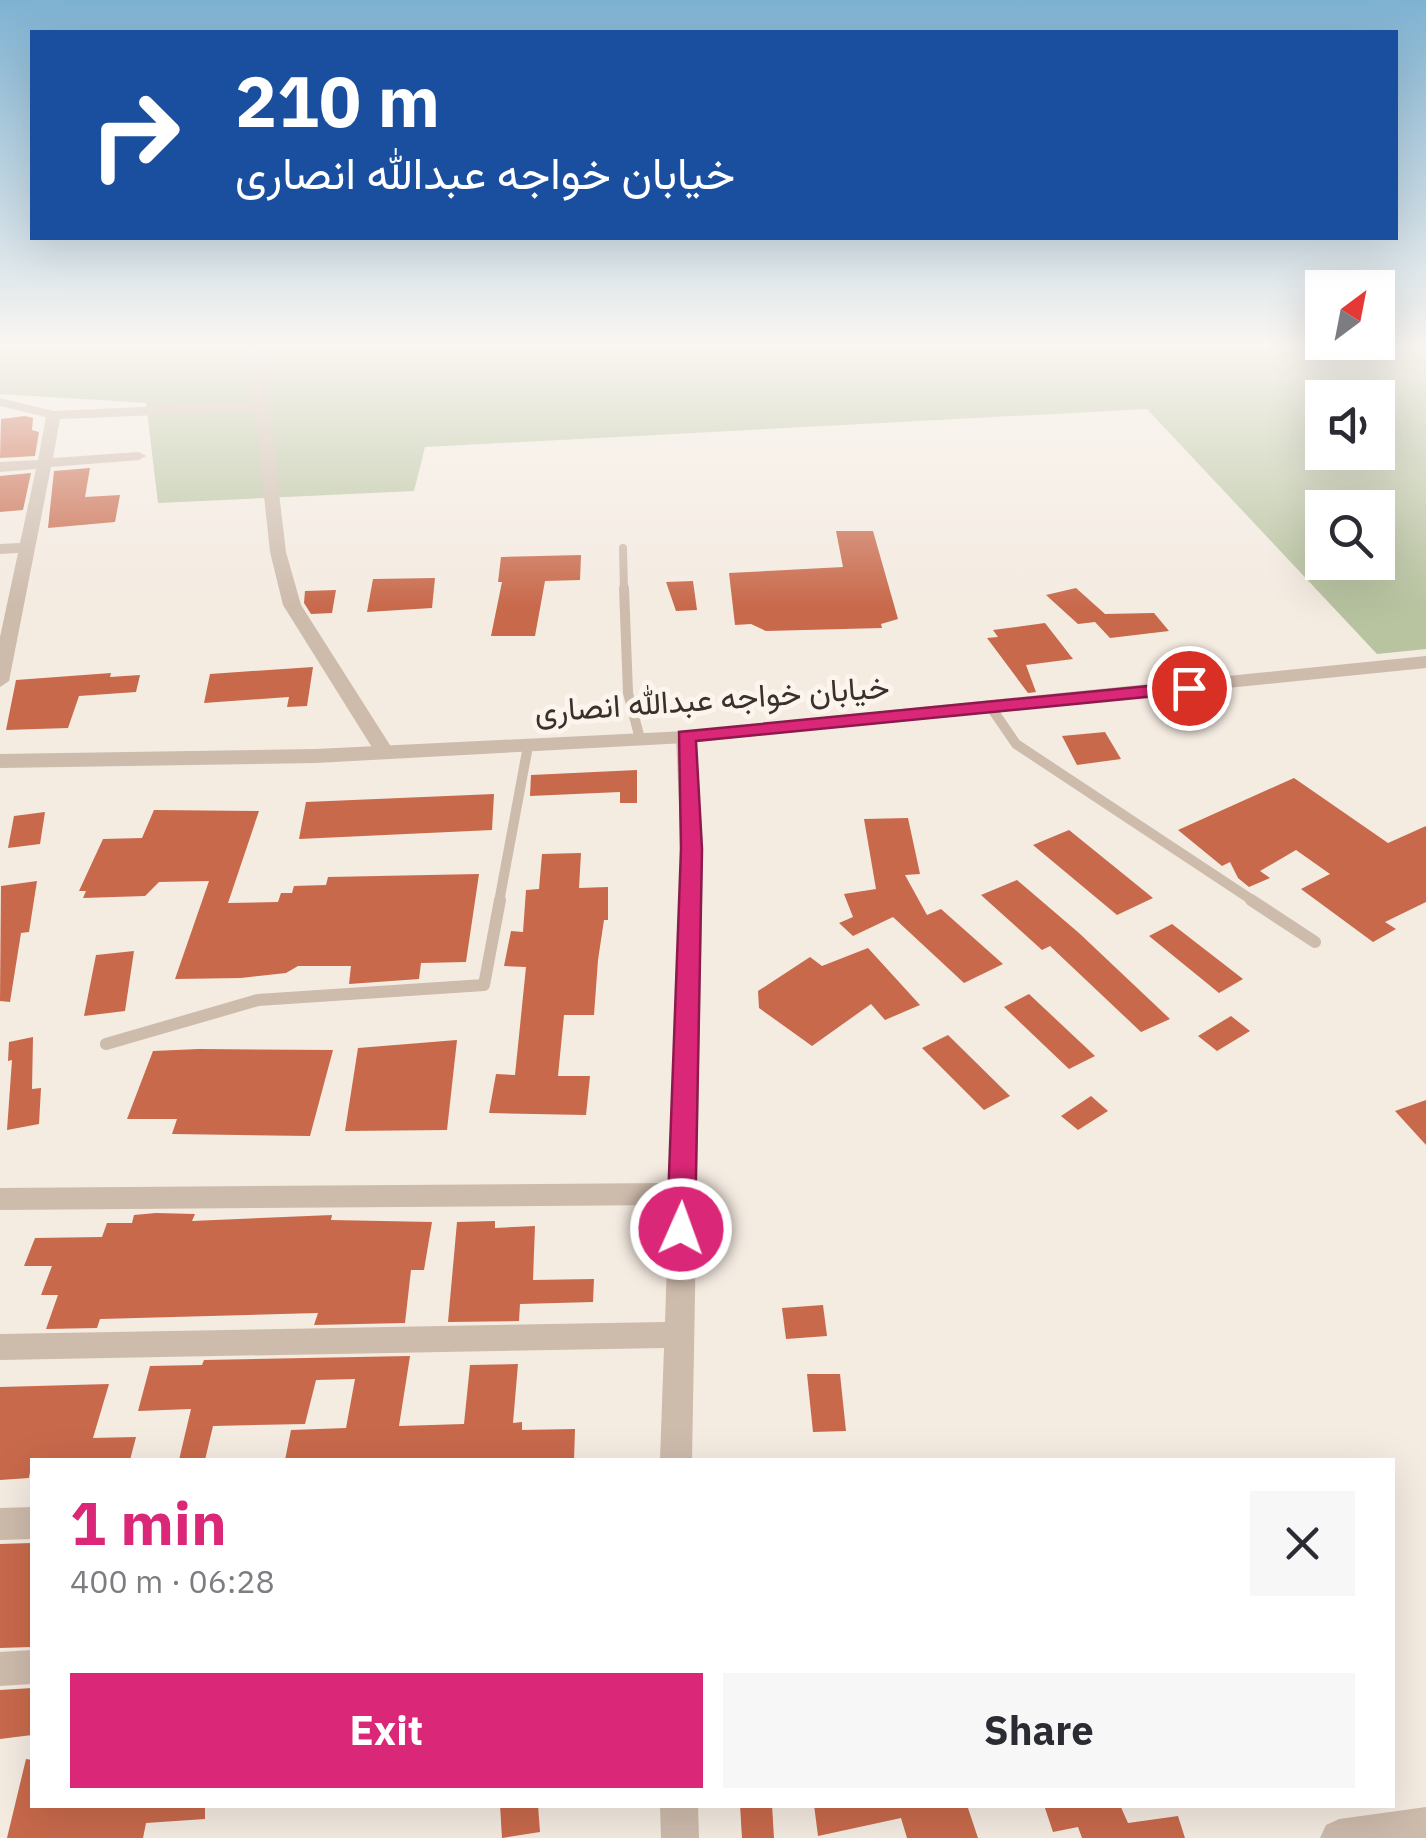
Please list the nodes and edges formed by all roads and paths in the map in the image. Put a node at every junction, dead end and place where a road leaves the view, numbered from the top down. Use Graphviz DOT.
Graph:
graph roads {
  1 [pos="49,435"];
  2 [pos="265,435"];
  3 [pos="139,456"];
  4 [pos="42,464"];
  5 [pos="0,468"];
  6 [pos="27,547"];
  7 [pos="622,548"];
  8 [pos="0,549"];
  9 [pos="1426,662"];
  10 [pos="0,681"];
  11 [pos="992,709"];
  12 [pos="686,736"];
  13 [pos="640,739"];
  14 [pos="528,746"];
  15 [pos="386,752"];
  16 [pos="0,761"];
  17 [pos="1315,942"];
  18 [pos="106,1044"];
  19 [pos="683,1194"];
  20 [pos="0,1199"];
  21 [pos="676,1334"];
  22 [pos="0,1346"];
  23 [pos="676,1458"];
  24 [pos="30,1523"];
  25 [pos="0,1524"];
  26 [pos="30,1668"];
  27 [pos="0,1669"];
  28 [pos="1426,1826"];
  29 [pos="1339,1838"];
  1 -- 4 [label="street"];
  2 -- 15 [label="street"];
  3 -- 4 [label="street"];
  4 -- 5 [label="street"];
  4 -- 6 [label="street"];
  6 -- 8 [label="street"];
  6 -- 10 [label="street"];
  7 -- 13 [label="lane"];
  9 -- 11 [label="street, خیابان خواجه عبدالله انصاری"];
  11 -- 12 [label="street, خیابان خواجه عبدالله انصاری"];
  11 -- 17 [label="lane"];
  12 -- 13 [label="street, خیابان خواجه عبدالله انصاری"];
  12 -- 19 [label="street"];
  13 -- 14 [label="street, خیابان خواجه عبدالله انصاری"];
  14 -- 15 [label="street, خیابان خواجه عبدالله انصاری"];
  14 -- 18 [label="lane"];
  15 -- 16 [label="street, خیابان خواجه عبدالله انصاری"];
  19 -- 20 [label="street"];
  19 -- 21 [label="street"];
  21 -- 22 [label="street"];
  21 -- 23 [label="street"];
  24 -- 25 [label="street"];
  26 -- 27 [label="street"];
  28 -- 29 [label="street"];
}
